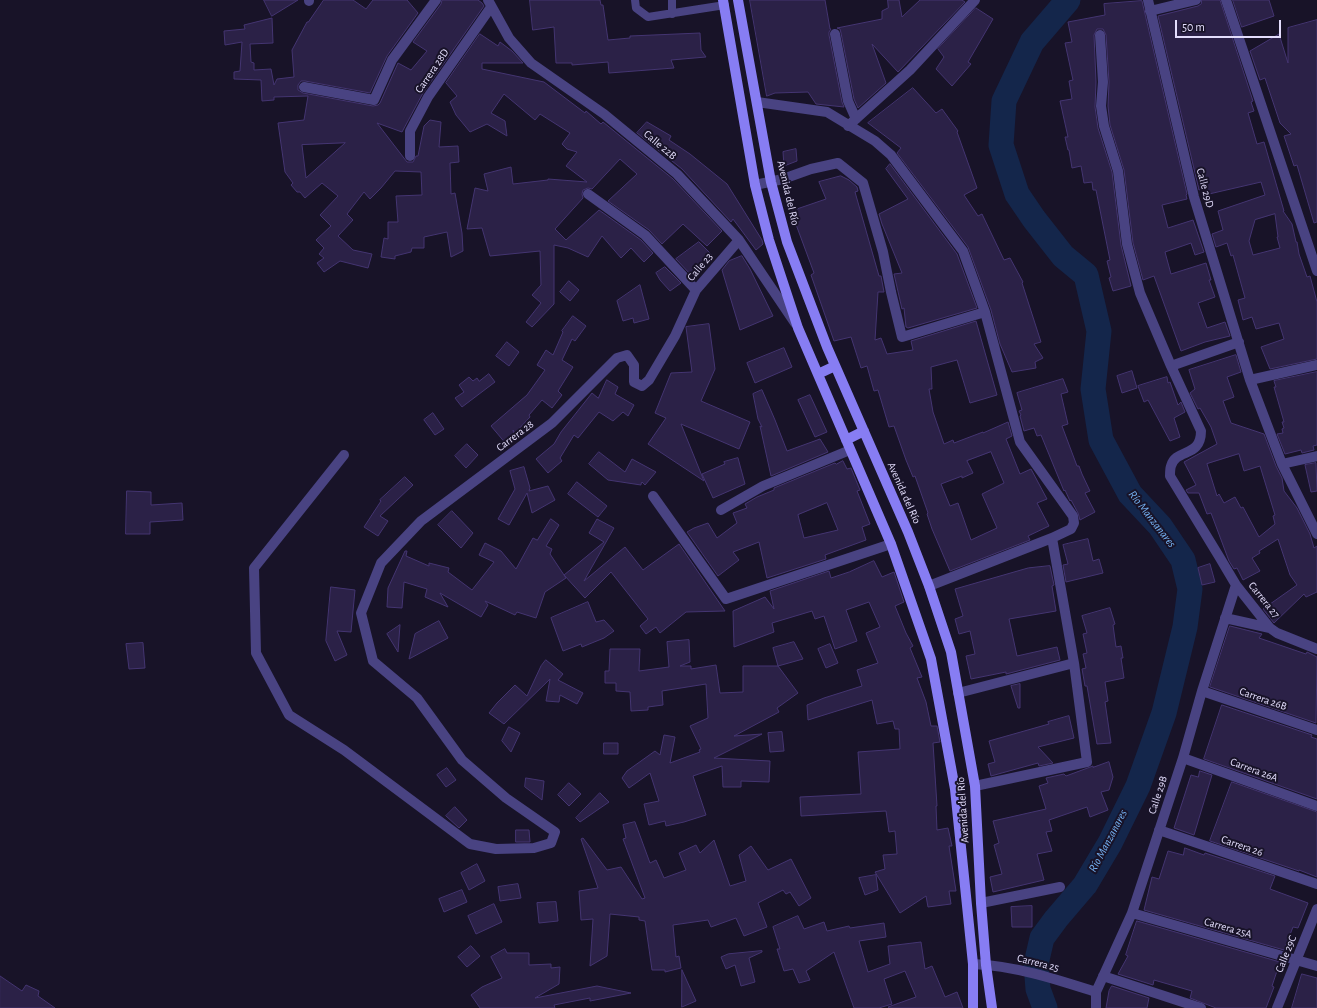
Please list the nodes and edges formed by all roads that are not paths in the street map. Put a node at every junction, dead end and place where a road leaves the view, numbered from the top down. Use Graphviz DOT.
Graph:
graph roads {
  1 [pos="436,0"];
  2 [pos="635,0"];
  3 [pos="672,0"];
  4 [pos="738,0"];
  5 [pos="975,0"];
  6 [pos="1148,0"];
  7 [pos="1196,0"];
  8 [pos="1226,0"];
  9 [pos="724,2"];
  10 [pos="490,4"];
  11 [pos="1150,11"];
  12 [pos="672,14"];
  13 [pos="835,34"];
  14 [pos="1100,35"];
  15 [pos="304,87"];
  16 [pos="757,102"];
  17 [pos="852,122"];
  18 [pos="410,156"];
  19 [pos="771,182"];
  20 [pos="755,185"];
  21 [pos="588,194"];
  22 [pos="739,240"];
  23 [pos="1317,271"];
  24 [pos="696,290"];
  25 [pos="985,312"];
  26 [pos="798,328"];
  27 [pos="675,336"];
  28 [pos="1239,342"];
  29 [pos="1317,365"];
  30 [pos="835,366"];
  31 [pos="1171,366"];
  32 [pos="818,374"];
  33 [pos="1250,380"];
  34 [pos="864,431"];
  35 [pos="848,445"];
  36 [pos="344,455"];
  37 [pos="1317,456"];
  38 [pos="1282,464"];
  39 [pos="653,496"];
  40 [pos="721,510"];
  41 [pos="1317,534"];
  42 [pos="1052,538"];
  43 [pos="891,544"];
  44 [pos="1236,585"];
  45 [pos="929,586"];
  46 [pos="1225,618"];
  47 [pos="1270,628"];
  48 [pos="1317,648"];
  49 [pos="1074,663"];
  50 [pos="1202,691"];
  51 [pos="958,693"];
  52 [pos="1317,730"];
  53 [pos="1183,758"];
  54 [pos="975,786"];
  55 [pos="1317,806"];
  56 [pos="1159,830"];
  57 [pos="1317,884"];
  58 [pos="1060,887"];
  59 [pos="981,903"];
  60 [pos="1317,909"];
  61 [pos="1132,913"];
  62 [pos="1296,960"];
  63 [pos="973,964"];
  64 [pos="986,964"];
  65 [pos="1317,966"];
  66 [pos="1103,976"];
  67 [pos="1096,992"];
  68 [pos="973,1008"];
  69 [pos="992,1008"];
  70 [pos="1096,1008"];
  71 [pos="1201,1008"];
  72 [pos="1277,1008"];
  1 -- 15 [label="street"];
  2 -- 12 [label="lane"];
  3 -- 12 [label="lane"];
  4 -- 16 [label="main road, Avenida del Río"];
  5 -- 17 [label="street"];
  6 -- 11 [label="street, Calle 29D"];
  7 -- 11 [label="street"];
  8 -- 23 [label="street"];
  9 -- 12 [label="lane"];
  9 -- 20 [label="main road, Avenida del Río"];
  10 -- 18 [label="street, Carrera 28D"];
  10 -- 22 [label="street, Calle 22B"];
  11 -- 28 [label="street, Calle 29D"];
  13 -- 17 [label="street"];
  14 -- 31 [label="street, Carrera 27"];
  16 -- 17 [label="street"];
  16 -- 19 [label="main road, Avenida del Río"];
  17 -- 25 [label="street"];
  19 -- 20 [label="street"];
  19 -- 25 [label="street"];
  19 -- 30 [label="main road, Avenida del Río"];
  20 -- 26 [label="main road, Avenida del Río"];
  21 -- 24 [label="street"];
  22 -- 24 [label="street, Calle 23"];
  22 -- 26 [label="street, Calle 22B"];
  24 -- 27 [label="street, Calle 23"];
  25 -- 42 [label="street"];
  26 -- 32 [label="main road, Avenida del Río"];
  27 -- 36 [label="street, Carrera 28"];
  28 -- 31 [label="street"];
  28 -- 33 [label="street, Calle 29D"];
  29 -- 33 [label="street"];
  30 -- 32 [label="main road"];
  30 -- 34 [label="main road, Avenida del Río"];
  31 -- 44 [label="street, Carrera 27"];
  32 -- 35 [label="main road, Avenida del Río"];
  33 -- 38 [label="street, Calle 29D"];
  34 -- 35 [label="main road"];
  34 -- 45 [label="main road, Avenida del Río"];
  35 -- 40 [label="street"];
  35 -- 43 [label="main road, Avenida del Río"];
  37 -- 38 [label="street"];
  38 -- 41 [label="street, Calle 29D"];
  39 -- 43 [label="street"];
  42 -- 45 [label="street"];
  42 -- 49 [label="street"];
  43 -- 63 [label="main road, Avenida del Río"];
  44 -- 46 [label="street, Calle 29B"];
  44 -- 47 [label="street, Carrera 27"];
  45 -- 51 [label="main road, Avenida del Río"];
  46 -- 47 [label="street"];
  46 -- 50 [label="street, Calle 29B"];
  47 -- 48 [label="street, Carrera 27"];
  49 -- 51 [label="street"];
  49 -- 54 [label="street"];
  50 -- 52 [label="street, Carrera 26B"];
  50 -- 53 [label="street, Calle 29B"];
  51 -- 54 [label="main road, Avenida del Río"];
  53 -- 55 [label="street, Carrera 26A"];
  53 -- 56 [label="street, Calle 29B"];
  54 -- 59 [label="main road, Avenida del Río"];
  56 -- 57 [label="street, Carrera 26"];
  56 -- 61 [label="street, Calle 29B"];
  58 -- 59 [label="street"];
  59 -- 64 [label="main road, Avenida del Río"];
  60 -- 62 [label="street, Calle 29C"];
  61 -- 62 [label="street, Carrera 25A"];
  61 -- 66 [label="street, Calle 29B"];
  62 -- 65 [label="street, Carrera 25A"];
  62 -- 72 [label="street, Calle 29C"];
  63 -- 64 [label="street, Carrera 25"];
  63 -- 68 [label="main road, Avenida del Río"];
  64 -- 67 [label="street, Carrera 25"];
  64 -- 69 [label="main road, Avenida del Río"];
  66 -- 67 [label="street, Calle 29B"];
  66 -- 71 [label="street"];
  67 -- 70 [label="street, Calle 29B"];
}
